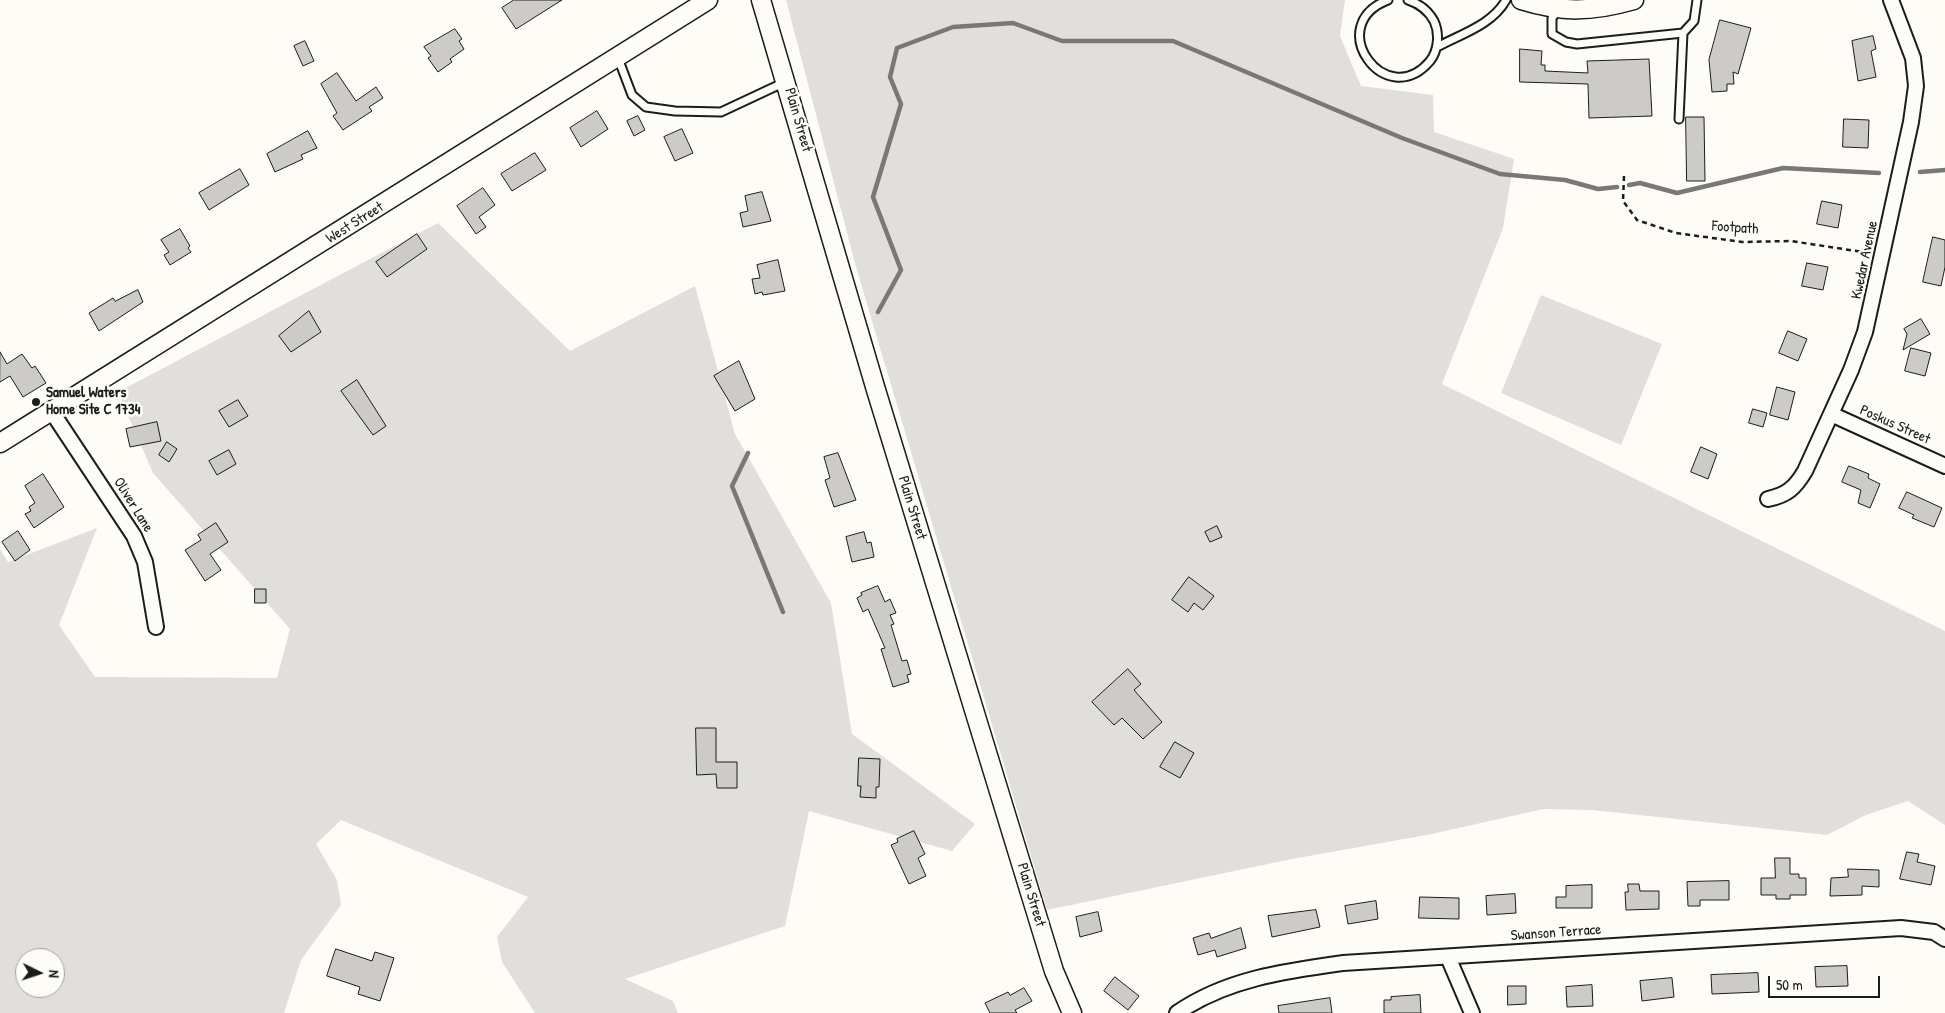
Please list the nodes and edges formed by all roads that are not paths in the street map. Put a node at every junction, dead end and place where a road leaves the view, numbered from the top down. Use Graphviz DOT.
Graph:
graph roads {
  1 [pos="708,0"];
  2 [pos="762,0"];
  3 [pos="1388,0"];
  4 [pos="1408,0"];
  5 [pos="1506,0"];
  6 [pos="1521,0"];
  7 [pos="1634,0"];
  8 [pos="1697,0"];
  9 [pos="1891,0"];
  10 [pos="1560,5"];
  11 [pos="1683,33"];
  12 [pos="1437,47"];
  13 [pos="618,58"];
  14 [pos="786,81"];
  15 [pos="1680,119"];
  16 [pos="52,412"];
  17 [pos="1831,414"];
  18 [pos="0,443"];
  19 [pos="1945,466"];
  20 [pos="1768,499"];
  21 [pos="156,626"];
  22 [pos="1945,939"];
  23 [pos="1448,956"];
  24 [pos="1072,1013"];
  25 [pos="1177,1013"];
  26 [pos="1472,1013"];
  1 -- 13 [label="street, West Street"];
  2 -- 14 [label="street, Plain Street"];
  3 -- 12 [label="lane"];
  4 -- 12 [label="lane"];
  5 -- 12 [label="lane"];
  6 -- 10 [label="street"];
  7 -- 10 [label="street"];
  8 -- 11 [label="lane"];
  9 -- 17 [label="street, Kwedar Avenue"];
  10 -- 11 [label="lane"];
  11 -- 15 [label="lane"];
  13 -- 14 [label="lane"];
  13 -- 16 [label="street, West Street"];
  14 -- 24 [label="street, Plain Street"];
  16 -- 18 [label="street, West Street"];
  16 -- 21 [label="street, Oliver Lane"];
  17 -- 19 [label="street, Poskus Street"];
  17 -- 20 [label="street, Kwedar Avenue"];
  22 -- 23 [label="street, Swanson Terrace"];
  23 -- 25 [label="street, Swanson Terrace"];
  23 -- 26 [label="street"];
}
